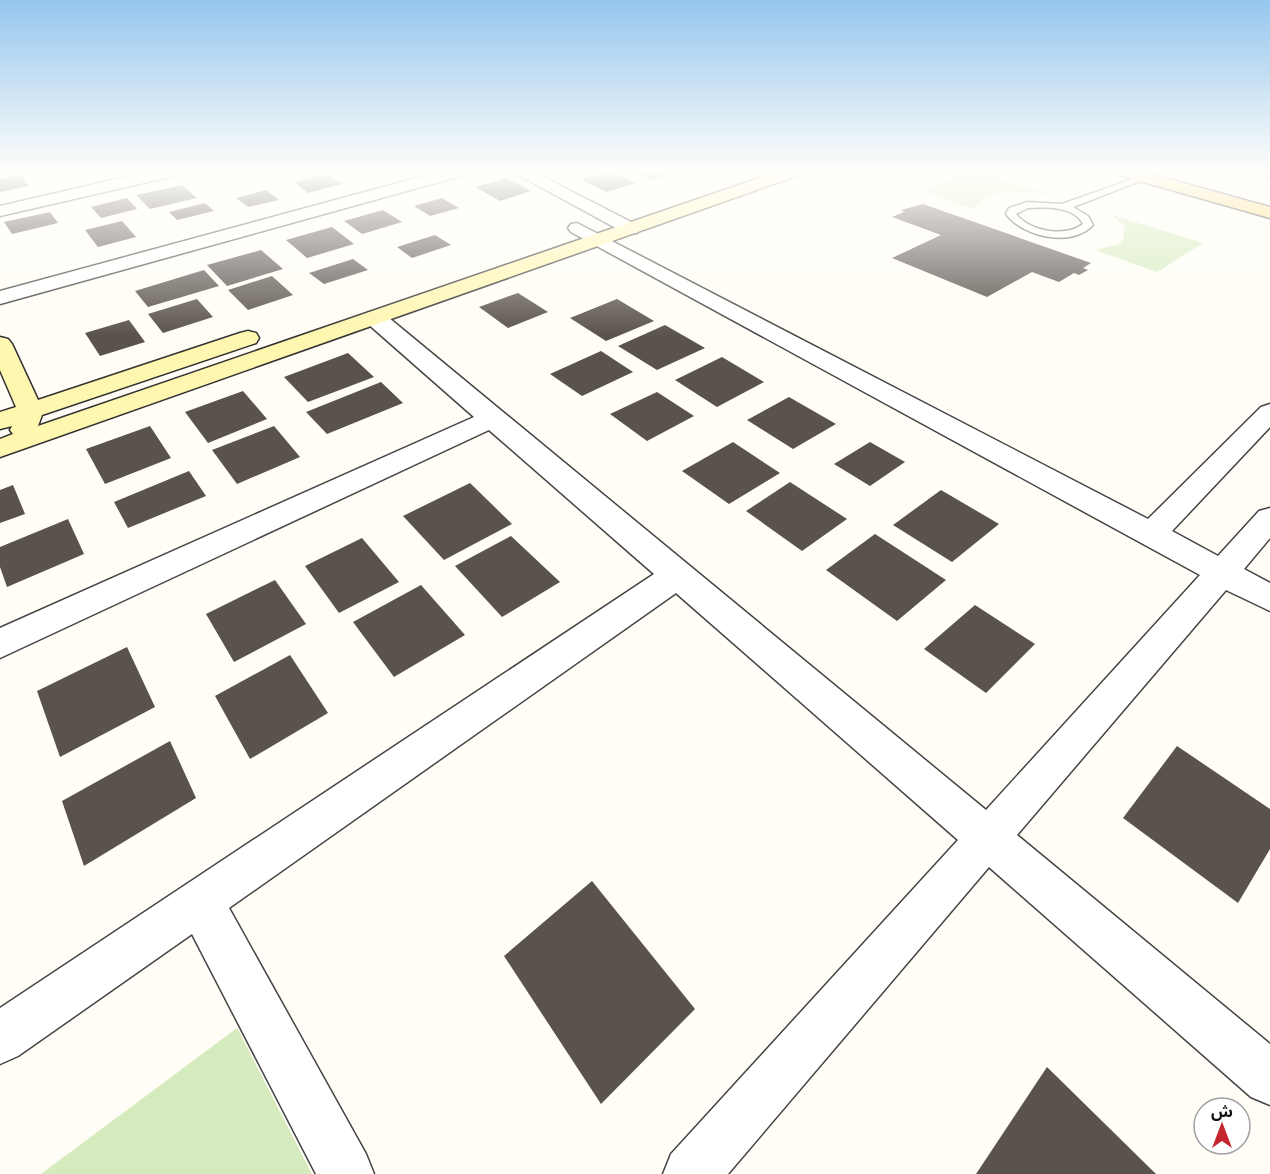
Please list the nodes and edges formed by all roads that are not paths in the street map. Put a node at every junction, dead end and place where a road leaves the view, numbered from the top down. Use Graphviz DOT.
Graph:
graph roads {
  1 [pos="263,226"];
  2 [pos="592,226"];
  3 [pos="601,226"];
  4 [pos="640,226"];
  5 [pos="1024,226"];
  6 [pos="1088,226"];
  7 [pos="595,228"];
  8 [pos="429,277"];
  9 [pos="0,298"];
  10 [pos="375,318"];
  11 [pos="270,331"];
  12 [pos="0,344"];
  13 [pos="31,411"];
  14 [pos="1270,412"];
  15 [pos="493,418"];
  16 [pos="0,421"];
  17 [pos="6,444"];
  18 [pos="1270,518"];
  19 [pos="1151,534"];
  20 [pos="1223,573"];
  21 [pos="677,574"];
  22 [pos="1270,598"];
  23 [pos="0,644"];
  24 [pos="988,839"];
  25 [pos="200,901"];
  26 [pos="0,1038"];
  27 [pos="1270,1078"];
  28 [pos="346,1174"];
  29 [pos="691,1174"];
  1 -- 9 [label="street"];
  2 -- 7 [label="street"];
  3 -- 7 [label="street"];
  4 -- 7 [label="street"];
  5 -- 6 [label="lane"];
  7 -- 8 [label="street"];
  7 -- 10 [label="street"];
  7 -- 19 [label="street"];
  10 -- 15 [label="street"];
  10 -- 17 [label="street"];
  11 -- 13 [label="street"];
  12 -- 13 [label="street"];
  13 -- 16 [label="street"];
  13 -- 17 [label="street"];
  14 -- 19 [label="street"];
  15 -- 21 [label="street"];
  15 -- 23 [label="street"];
  18 -- 20 [label="street"];
  19 -- 20 [label="street"];
  20 -- 22 [label="street"];
  20 -- 24 [label="street"];
  21 -- 24 [label="street"];
  21 -- 25 [label="street"];
  24 -- 27 [label="street"];
  24 -- 29 [label="street"];
  25 -- 26 [label="street"];
  25 -- 28 [label="street"];
}
